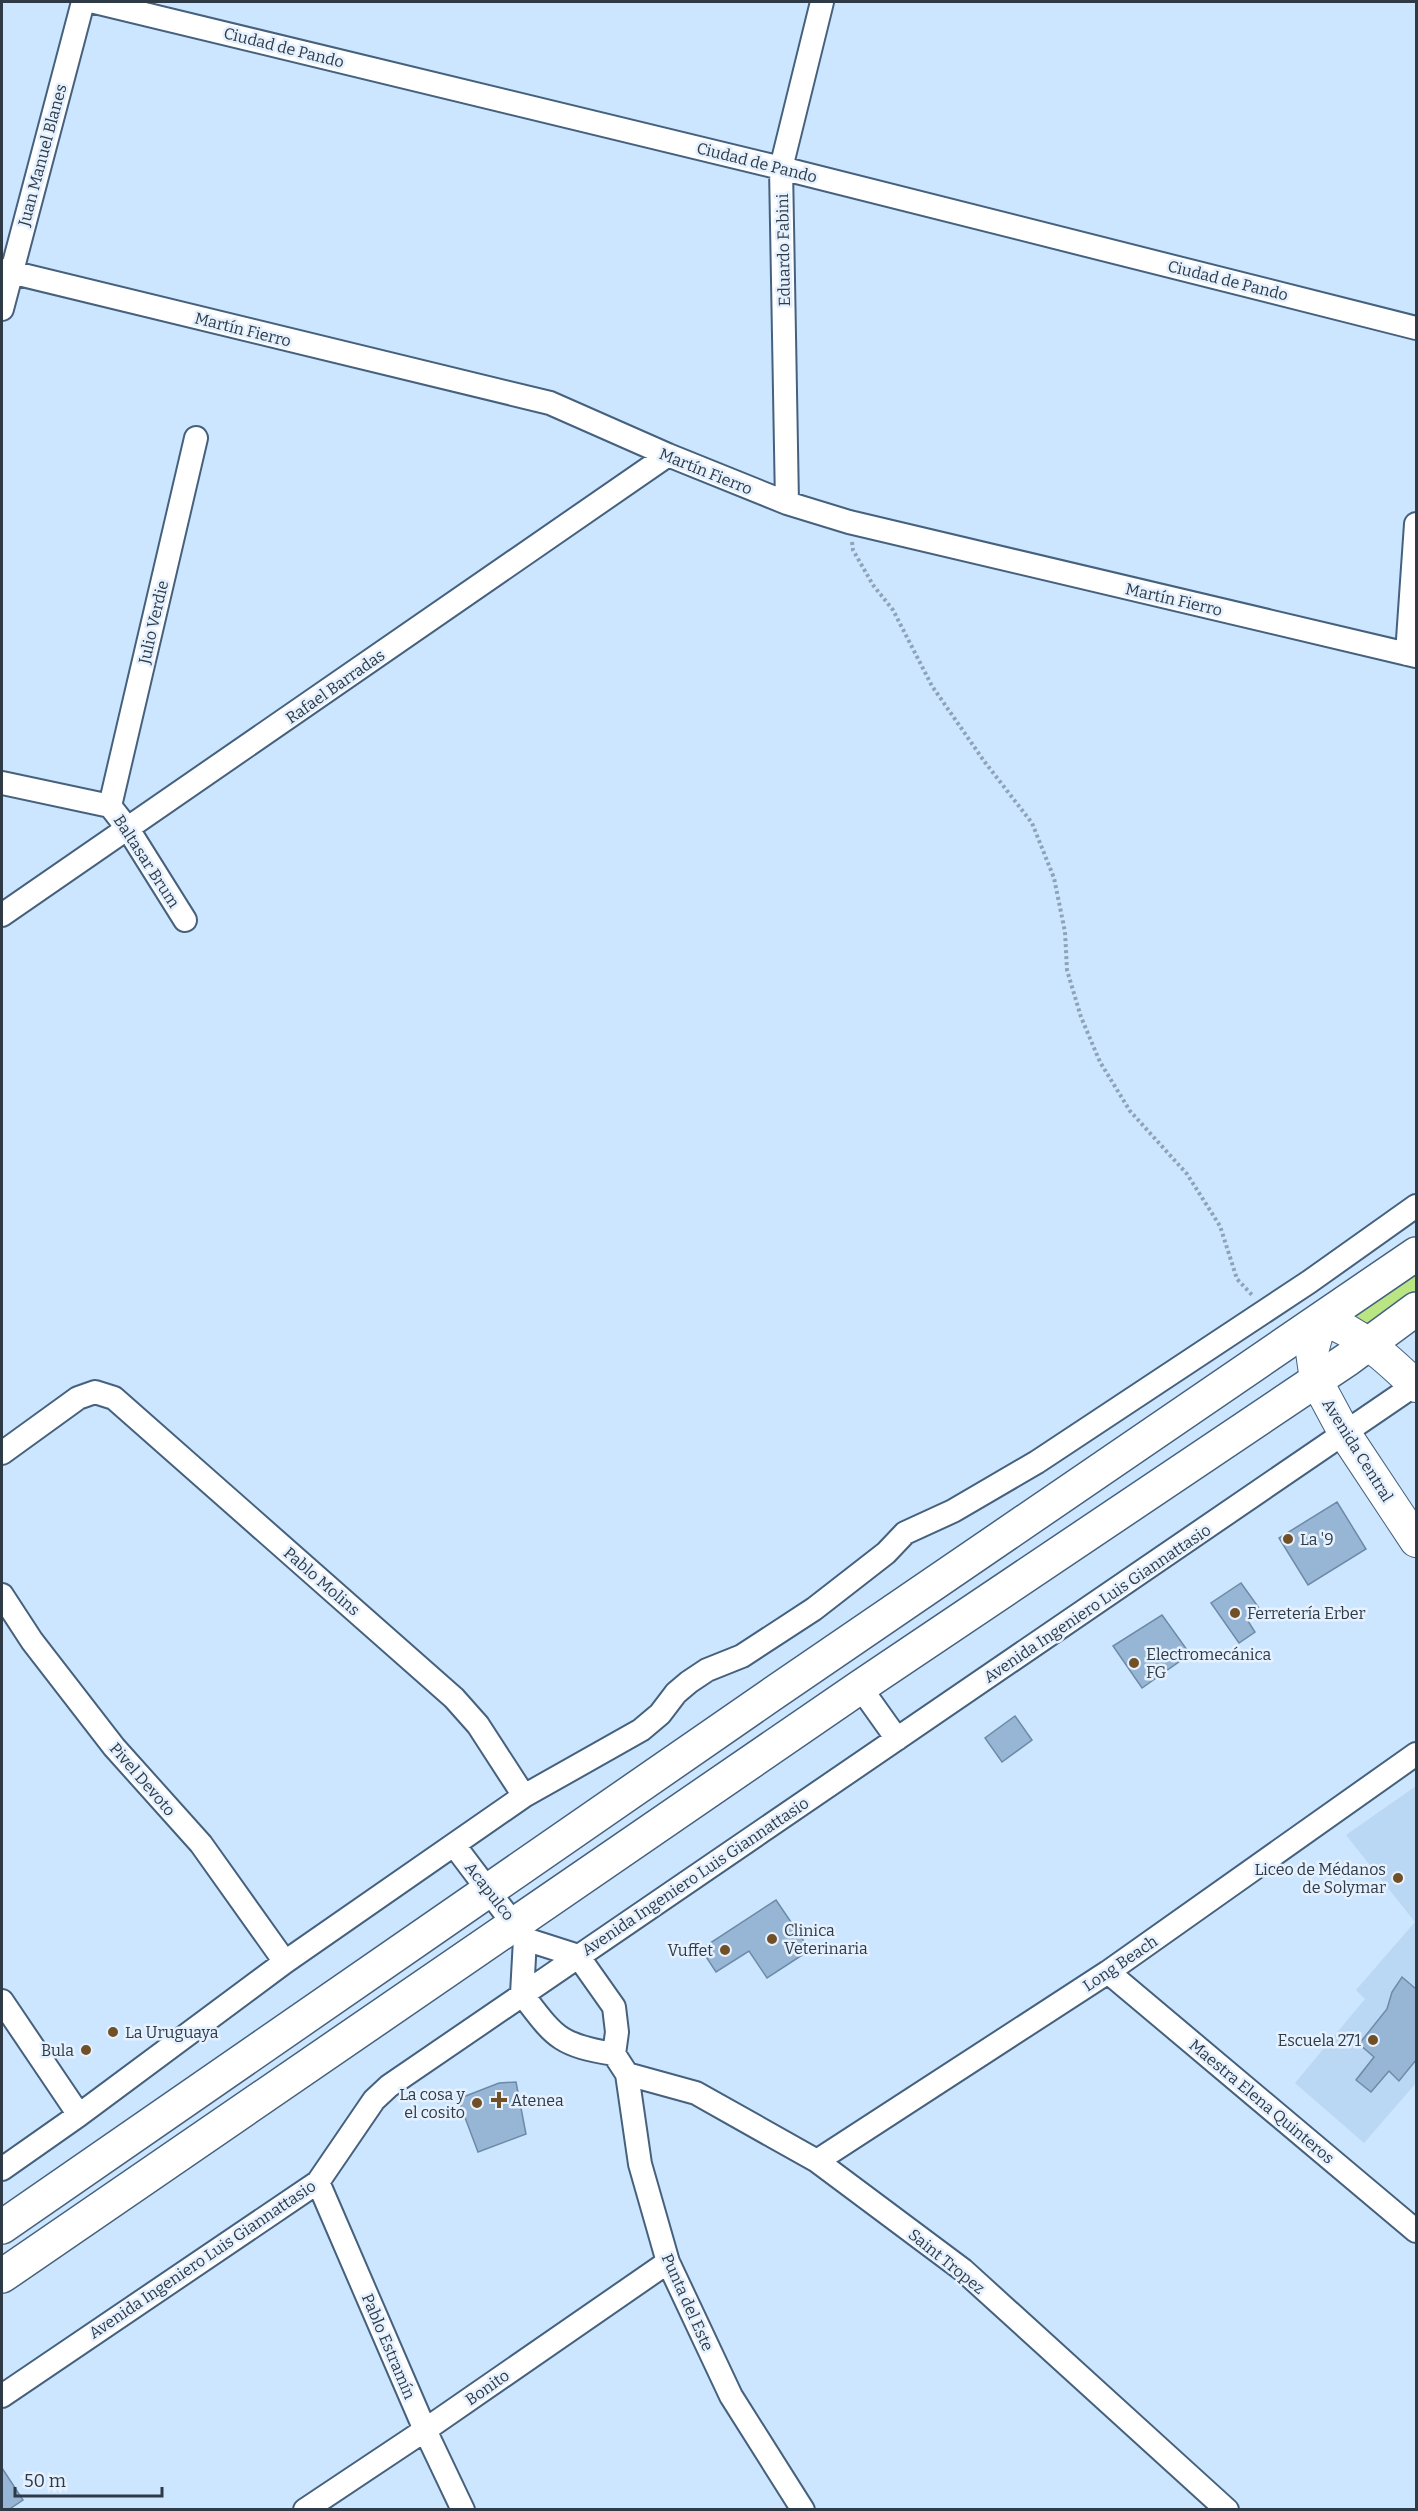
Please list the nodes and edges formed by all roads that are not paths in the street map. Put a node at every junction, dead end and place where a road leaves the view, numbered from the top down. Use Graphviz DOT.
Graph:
graph roads {
  1 [pos="83,2"];
  2 [pos="95,2"];
  3 [pos="822,2"];
  4 [pos="781,168"];
  5 [pos="6,271"];
  6 [pos="2,309"];
  7 [pos="1416,328"];
  8 [pos="196,438"];
  9 [pos="668,455"];
  10 [pos="787,503"];
  11 [pos="1416,524"];
  12 [pos="1412,655"];
  13 [pos="2,783"];
  14 [pos="110,806"];
  15 [pos="128,829"];
  16 [pos="2,915"];
  17 [pos="185,920"];
  18 [pos="1416,1206"];
  19 [pos="1416,1254"];
  20 [pos="1309,1282"];
  21 [pos="1416,1310"];
  22 [pos="1321,1319"];
  23 [pos="1368,1345"];
  24 [pos="1316,1380"];
  25 [pos="1416,1385"];
  26 [pos="1345,1434"];
  27 [pos="2,1453"];
  28 [pos="1416,1540"];
  29 [pos="2,1595"];
  30 [pos="860,1687"];
  31 [pos="897,1739"];
  32 [pos="1416,1754"];
  33 [pos="524,1796"];
  34 [pos="454,1845"];
  35 [pos="490,1891"];
  36 [pos="520,1932"];
  37 [pos="578,1956"];
  38 [pos="285,1962"];
  39 [pos="1108,1972"];
  40 [pos="522,1994"];
  41 [pos="2,2001"];
  42 [pos="614,2054"];
  43 [pos="627,2074"];
  44 [pos="79,2115"];
  45 [pos="816,2161"];
  46 [pos="2,2169"];
  47 [pos="318,2182"];
  48 [pos="2,2227"];
  49 [pos="1416,2231"];
  50 [pos="668,2262"];
  51 [pos="2,2276"];
  52 [pos="2,2396"];
  53 [pos="425,2430"];
  54 [pos="305,2510"];
  55 [pos="463,2510"];
  56 [pos="803,2510"];
  57 [pos="1227,2510"];
  1 -- 5 [label="street, Juan Manuel Blanes"];
  2 -- 4 [label="street, Ciudad de Pando"];
  3 -- 4 [label="street, Eduardo Fabini"];
  4 -- 7 [label="street, Ciudad de Pando"];
  4 -- 10 [label="street, Eduardo Fabini"];
  5 -- 6 [label="street, Juan Manuel Blanes"];
  5 -- 9 [label="street, Martín Fierro"];
  8 -- 14 [label="street, Julio Verdie"];
  9 -- 10 [label="street, Martín Fierro"];
  9 -- 15 [label="street, Rafael Barradas"];
  10 -- 12 [label="street, Martín Fierro"];
  11 -- 12 [label="street"];
  13 -- 14 [label="street, Baltasar Brum"];
  14 -- 15 [label="street, Baltasar Brum"];
  15 -- 16 [label="street, Rafael Barradas"];
  15 -- 17 [label="street, Baltasar Brum"];
  18 -- 20 [label="street"];
  19 -- 22 [label="main road"];
  20 -- 22 [label="street"];
  20 -- 33 [label="street"];
  21 -- 23 [label="main road"];
  22 -- 23 [label="street"];
  22 -- 24 [label="street, Avenida Central"];
  22 -- 35 [label="main road"];
  23 -- 24 [label="main road"];
  23 -- 25 [label="street"];
  24 -- 26 [label="street, Avenida Central"];
  24 -- 30 [label="main road"];
  25 -- 26 [label="street, Avenida Ingeniero Luis Giannattasio"];
  26 -- 28 [label="street, Avenida Central"];
  26 -- 31 [label="street, Avenida Ingeniero Luis Giannattasio"];
  27 -- 33 [label="street, Pablo Molins"];
  29 -- 38 [label="street, Pivel Devoto"];
  30 -- 31 [label="street"];
  30 -- 36 [label="main road"];
  31 -- 37 [label="street, Avenida Ingeniero Luis Giannattasio"];
  32 -- 39 [label="street, Long Beach"];
  33 -- 34 [label="street"];
  34 -- 35 [label="street, Acapulco"];
  34 -- 38 [label="street"];
  35 -- 36 [label="street, Acapulco"];
  35 -- 48 [label="main road"];
  36 -- 37 [label="street, Acapulco"];
  36 -- 40 [label="street, Acapulco"];
  36 -- 51 [label="main road"];
  37 -- 40 [label="street, Avenida Ingeniero Luis Giannattasio"];
  37 -- 42 [label="street"];
  38 -- 44 [label="street"];
  39 -- 45 [label="street, Long Beach"];
  39 -- 49 [label="street, Maestra Elena Quinteros"];
  40 -- 42 [label="street"];
  40 -- 47 [label="street, Avenida Ingeniero Luis Giannattasio"];
  41 -- 44 [label="street"];
  42 -- 43 [label="street"];
  43 -- 45 [label="street, Saint Tropez"];
  43 -- 50 [label="street, Punta del Este"];
  44 -- 46 [label="street"];
  45 -- 57 [label="street, Saint Tropez"];
  47 -- 52 [label="street, Avenida Ingeniero Luis Giannattasio"];
  47 -- 53 [label="street, Pablo Estramín"];
  50 -- 53 [label="street, Bonito"];
  50 -- 56 [label="street, Punta del Este"];
  53 -- 54 [label="street, Bonito"];
  53 -- 55 [label="street, Pablo Estramín"];
}
